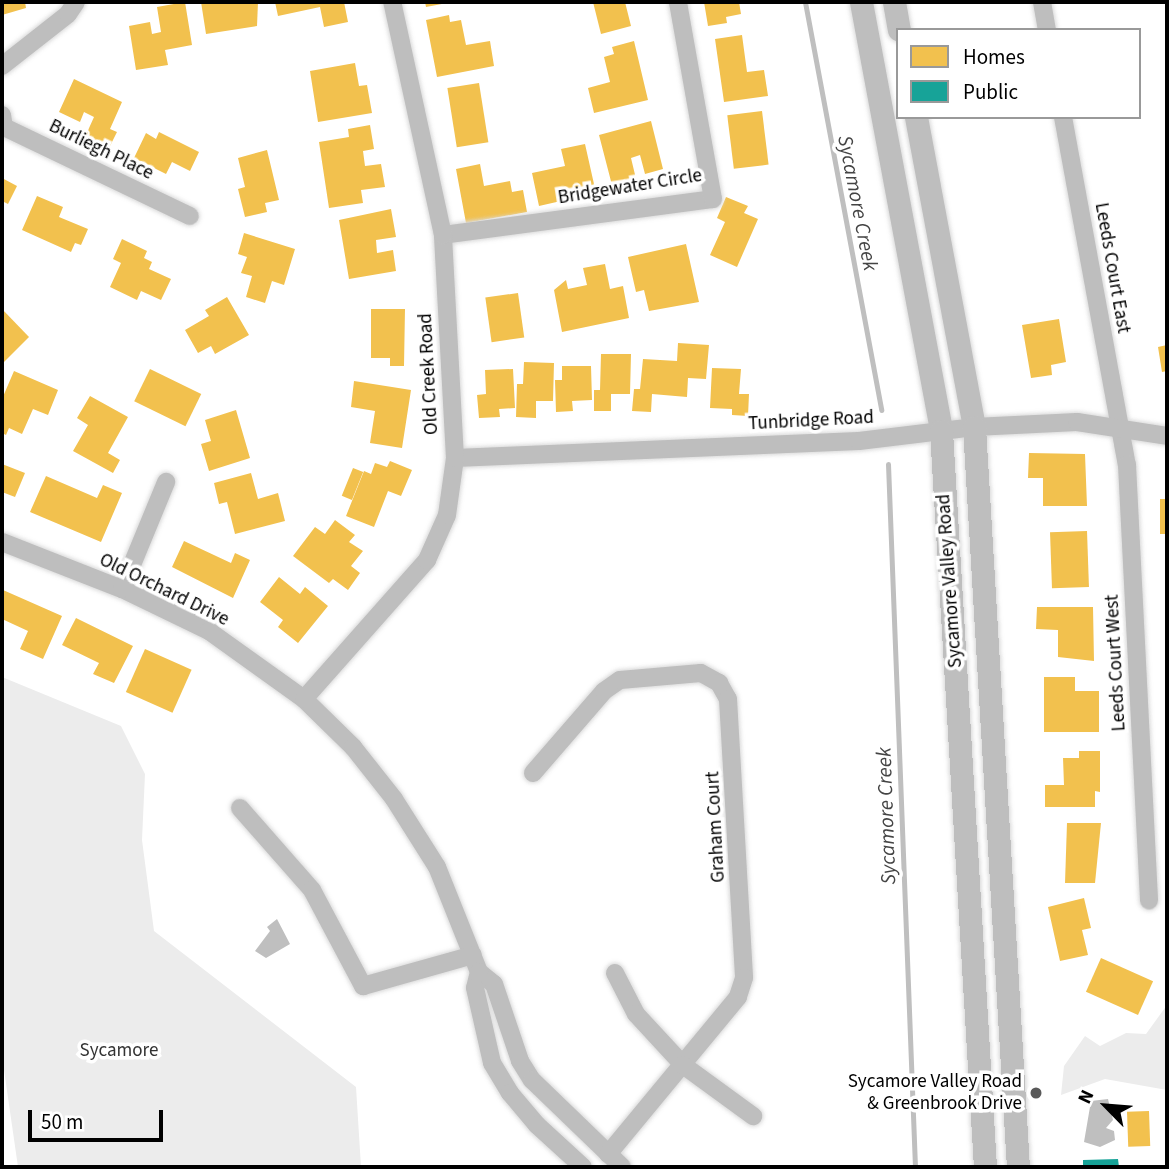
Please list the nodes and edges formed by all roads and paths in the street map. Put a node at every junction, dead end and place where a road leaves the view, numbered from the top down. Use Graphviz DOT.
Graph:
graph roads {
  1 [pos="76,2"];
  2 [pos="392,2"];
  3 [pos="678,2"];
  4 [pos="861,2"];
  5 [pos="894,2"];
  6 [pos="1042,2"];
  7 [pos="899,28"];
  8 [pos="1047,28"];
  9 [pos="2,66"];
  10 [pos="2,115"];
  11 [pos="916,119"];
  12 [pos="1063,119"];
  13 [pos="190,216"];
  14 [pos="443,235"];
  15 [pos="1116,426"];
  16 [pos="974,427"];
  17 [pos="941,431"];
  18 [pos="1167,436"];
  19 [pos="455,458"];
  20 [pos="166,482"];
  21 [pos="2,542"];
  22 [pos="122,589"];
  23 [pos="304,699"];
  24 [pos="533,774"];
  25 [pos="240,808"];
  26 [pos="1149,900"];
  27 [pos="476,963"];
  28 [pos="615,973"];
  29 [pos="684,1065"];
  30 [pos="753,1116"];
  31 [pos="607,1161"];
  32 [pos="583,1167"];
  33 [pos="622,1167"];
  34 [pos="985,1167"];
  35 [pos="1018,1167"];
  1 -- 9 [label="street"];
  2 -- 14 [label="street, Old Creek Road"];
  3 -- 14 [label="street, Bridgewater Circle"];
  4 -- 17 [label="main road, Sycamore Valley Road"];
  5 -- 7 [label="main road"];
  6 -- 8 [label="street"];
  10 -- 13 [label="street, Burliegh Place"];
  11 -- 16 [label="main road, Sycamore Valley Road"];
  12 -- 15 [label="street, Leeds Court East"];
  14 -- 19 [label="street, Old Creek Road"];
  15 -- 16 [label="street, Tunbridge Road"];
  15 -- 18 [label="street, Tunbridge Road"];
  15 -- 26 [label="street, Leeds Court West"];
  16 -- 17 [label="street, Tunbridge Road"];
  16 -- 35 [label="main road, Sycamore Valley Road"];
  17 -- 19 [label="street, Tunbridge Road"];
  17 -- 34 [label="main road, Sycamore Valley Road"];
  19 -- 23 [label="street, Old Creek Road"];
  20 -- 22 [label="street"];
  21 -- 22 [label="street, Old Orchard Drive"];
  22 -- 23 [label="street, Old Orchard Drive"];
  23 -- 27 [label="street, Old Orchard Drive"];
  24 -- 29 [label="street, Graham Court"];
  25 -- 27 [label="street"];
  27 -- 31 [label="street, Old Orchard Drive"];
  27 -- 32 [label="street, Old Orchard Drive"];
  28 -- 29 [label="street"];
  29 -- 30 [label="street"];
  29 -- 31 [label="street, Graham Court"];
  31 -- 33 [label="street, Old Orchard Drive"];
}
